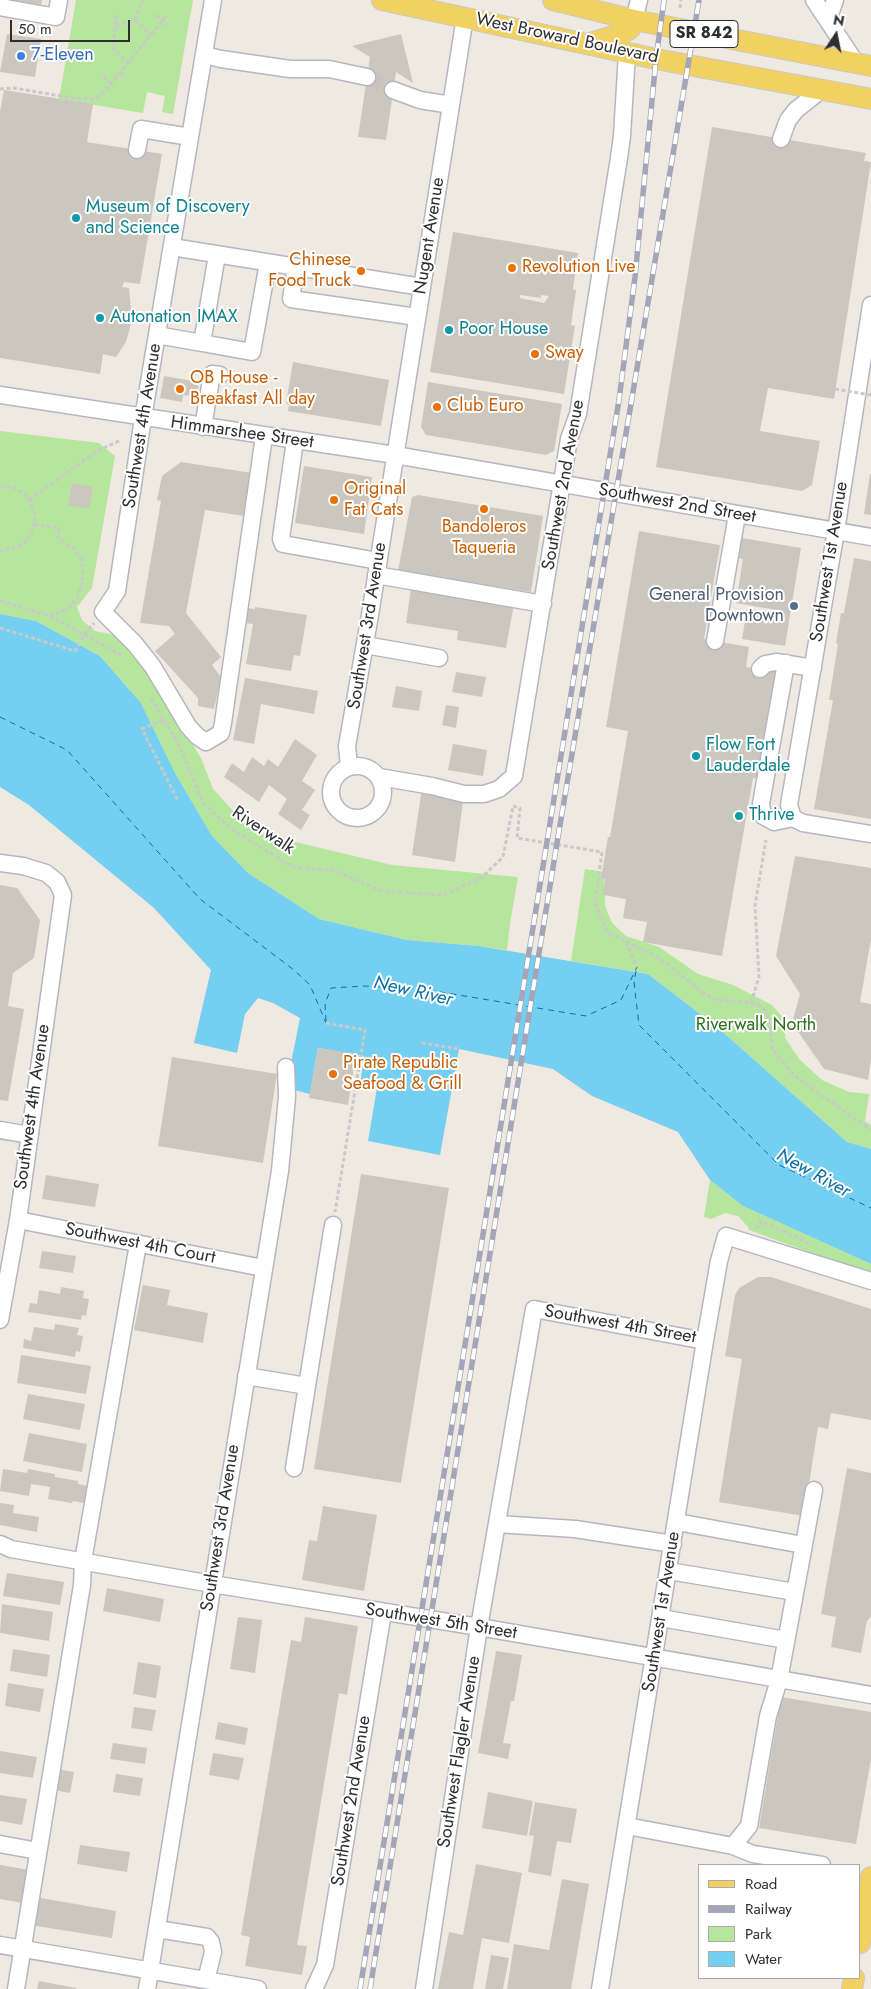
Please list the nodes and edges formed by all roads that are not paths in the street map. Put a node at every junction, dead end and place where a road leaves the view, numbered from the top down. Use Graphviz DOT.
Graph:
graph roads {
  1 [pos="59,0"];
  2 [pos="213,0"];
  3 [pos="382,0"];
  4 [pos="553,0"];
  5 [pos="638,0"];
  6 [pos="835,0"];
  7 [pos="816,1"];
  8 [pos="0,7"];
  9 [pos="465,17"];
  10 [pos="634,20"];
  11 [pos="831,23"];
  12 [pos="588,43"];
  13 [pos="627,53"];
  14 [pos="204,55"];
  15 [pos="864,65"];
  16 [pos="367,77"];
  17 [pos="393,90"];
  18 [pos="821,90"];
  19 [pos="871,99"];
  20 [pos="451,105"];
  21 [pos="190,137"];
  22 [pos="781,139"];
  23 [pos="138,150"];
  24 [pos="172,248"];
  25 [pos="217,255"];
  26 [pos="268,263"];
  27 [pos="296,267"];
  28 [pos="422,287"];
  29 [pos="870,314"];
  30 [pos="417,318"];
  31 [pos="157,335"];
  32 [pos="202,343"];
  33 [pos="220,376"];
  34 [pos="0,395"];
  35 [pos="143,418"];
  36 [pos="203,427"];
  37 [pos="264,436"];
  38 [pos="295,441"];
  39 [pos="395,455"];
  40 [pos="563,485"];
  41 [pos="737,515"];
  42 [pos="836,531"];
  43 [pos="871,537"];
  44 [pos="377,568"];
  45 [pos="543,604"];
  46 [pos="715,641"];
  47 [pos="365,644"];
  48 [pos="439,658"];
  49 [pos="786,663"];
  50 [pos="813,668"];
  51 [pos="760,669"];
  52 [pos="349,767"];
  53 [pos="379,777"];
  54 [pos="793,818"];
  55 [pos="871,834"];
  56 [pos="0,863"];
  57 [pos="286,1067"];
  58 [pos="0,1130"];
  59 [pos="30,1135"];
  60 [pos="18,1220"];
  61 [pos="333,1225"];
  62 [pos="138,1244"];
  63 [pos="263,1268"];
  64 [pos="871,1282"];
  65 [pos="534,1309"];
  66 [pos="0,1320"];
  67 [pos="705,1341"];
  68 [pos="246,1376"];
  69 [pos="307,1386"];
  70 [pos="294,1468"];
  71 [pos="814,1490"];
  72 [pos="677,1522"];
  73 [pos="497,1524"];
  74 [pos="673,1544"];
  75 [pos="804,1545"];
  76 [pos="4,1549"];
  77 [pos="83,1561"];
  78 [pos="669,1571"];
  79 [pos="212,1584"];
  80 [pos="795,1592"];
  81 [pos="383,1612"];
  82 [pos="661,1618"];
  83 [pos="480,1627"];
  84 [pos="786,1640"];
  85 [pos="655,1658"];
  86 [pos="779,1680"];
  87 [pos="871,1695"];
  88 [pos="627,1826"];
  89 [pos="0,1844"];
  90 [pos="733,1846"];
  91 [pos="38,1851"];
  92 [pos="816,1864"];
  93 [pos="871,1876"];
  94 [pos="157,1929"];
  95 [pos="861,1937"];
  96 [pos="0,1946"];
  97 [pos="22,1949"];
  98 [pos="150,1971"];
  99 [pos="206,1980"];
  100 [pos="16,1989"];
  101 [pos="147,1989"];
  102 [pos="258,1989"];
  103 [pos="314,1989"];
  104 [pos="424,1989"];
  105 [pos="600,1989"];
  1 -- 8 [label="street"];
  2 -- 14 [label="street, Southwest 4th Avenue"];
  3 -- 9 [label="main road, West Broward Boulevard / SR 842"];
  4 -- 10 [label="main road, West Broward Boulevard / SR 842"];
  5 -- 10 [label="street"];
  6 -- 11 [label="street"];
  7 -- 11 [label="street"];
  9 -- 12 [label="main road, West Broward Boulevard / SR 842"];
  9 -- 20 [label="street, Nugent Avenue"];
  10 -- 12 [label="main road"];
  10 -- 15 [label="main road, West Broward Boulevard / SR 842"];
  11 -- 15 [label="street"];
  12 -- 13 [label="main road, West Broward Boulevard / SR 842"];
  13 -- 18 [label="main road, West Broward Boulevard / SR 842"];
  13 -- 40 [label="street, Southwest 2nd Avenue"];
  14 -- 16 [label="street"];
  14 -- 21 [label="street, Southwest 4th Avenue"];
  17 -- 20 [label="street"];
  18 -- 19 [label="main road, West Broward Boulevard / SR 842"];
  18 -- 22 [label="street"];
  20 -- 28 [label="street, Nugent Avenue"];
  21 -- 23 [label="street"];
  21 -- 24 [label="street, Southwest 4th Avenue"];
  24 -- 25 [label="street"];
  24 -- 31 [label="street, Southwest 4th Avenue"];
  25 -- 26 [label="street"];
  25 -- 32 [label="street"];
  26 -- 27 [label="street"];
  26 -- 32 [label="street"];
  27 -- 28 [label="street"];
  27 -- 30 [label="street"];
  28 -- 30 [label="street, Nugent Avenue"];
  29 -- 42 [label="street, Southwest 1st Avenue"];
  30 -- 39 [label="street, Nugent Avenue"];
  31 -- 32 [label="street"];
  31 -- 35 [label="street, Southwest 4th Avenue"];
  33 -- 36 [label="street"];
  34 -- 35 [label="street, Himmarshee Street"];
  35 -- 36 [label="street, Himmarshee Street"];
  35 -- 37 [label="street, Southwest 4th Avenue"];
  36 -- 37 [label="street, Himmarshee Street"];
  37 -- 38 [label="street, Himmarshee Street"];
  38 -- 39 [label="street, Himmarshee Street"];
  38 -- 44 [label="street"];
  39 -- 40 [label="street, Southwest 2nd Street"];
  39 -- 44 [label="street, Southwest 3rd Avenue"];
  40 -- 41 [label="street, Southwest 2nd Street"];
  40 -- 45 [label="street, Southwest 2nd Avenue"];
  41 -- 42 [label="street, Southwest 2nd Street"];
  41 -- 46 [label="street"];
  42 -- 43 [label="street, Southwest 2nd Street"];
  42 -- 50 [label="street, Southwest 1st Avenue"];
  44 -- 45 [label="street"];
  44 -- 47 [label="street, Southwest 3rd Avenue"];
  45 -- 53 [label="street, Southwest 2nd Avenue"];
  47 -- 48 [label="street"];
  47 -- 52 [label="street, Southwest 3rd Avenue"];
  49 -- 50 [label="street"];
  49 -- 51 [label="street"];
  49 -- 54 [label="street"];
  50 -- 54 [label="street, Southwest 1st Avenue"];
  52 -- 53 [label="street"];
  52 -- 53 [label="street"];
  54 -- 55 [label="street"];
  56 -- 59 [label="street, Southwest 4th Avenue"];
  57 -- 63 [label="street, Southwest 3rd Avenue"];
  58 -- 59 [label="street"];
  59 -- 60 [label="street, Southwest 4th Avenue"];
  60 -- 62 [label="street, Southwest 4th Court"];
  60 -- 66 [label="street, Southwest 4th Avenue"];
  61 -- 69 [label="street"];
  62 -- 63 [label="street, Southwest 4th Court"];
  62 -- 77 [label="street"];
  63 -- 68 [label="street, Southwest 3rd Avenue"];
  64 -- 67 [label="street, Southwest 1st Avenue"];
  65 -- 67 [label="street, Southwest 4th Street"];
  65 -- 73 [label="street, Southwest Flagler Avenue"];
  67 -- 72 [label="street, Southwest 1st Avenue"];
  68 -- 69 [label="street"];
  68 -- 79 [label="street, Southwest 3rd Avenue"];
  69 -- 70 [label="street"];
  71 -- 75 [label="street"];
  72 -- 74 [label="street, Southwest 1st Avenue"];
  72 -- 75 [label="street"];
  73 -- 74 [label="street"];
  73 -- 83 [label="street, Southwest Flagler Avenue"];
  74 -- 78 [label="street, Southwest 1st Avenue"];
  75 -- 80 [label="street"];
  76 -- 77 [label="street, Southwest 5th Street"];
  77 -- 79 [label="street, Southwest 5th Street"];
  77 -- 91 [label="street"];
  78 -- 80 [label="street"];
  78 -- 82 [label="street, Southwest 1st Avenue"];
  79 -- 81 [label="street, Southwest 5th Street"];
  79 -- 94 [label="street, Southwest 3rd Avenue"];
  80 -- 84 [label="street"];
  81 -- 83 [label="street, Southwest 5th Street"];
  81 -- 103 [label="street, Southwest 2nd Avenue"];
  82 -- 84 [label="street"];
  82 -- 85 [label="street, Southwest 1st Avenue"];
  83 -- 85 [label="street, Southwest 5th Street"];
  83 -- 104 [label="street, Southwest Flagler Avenue"];
  84 -- 86 [label="street"];
  85 -- 86 [label="street, Southwest 5th Street"];
  85 -- 88 [label="street, Southwest 1st Avenue"];
  86 -- 87 [label="street, Southwest 5th Street"];
  86 -- 90 [label="street"];
  88 -- 90 [label="street"];
  88 -- 105 [label="street, Southwest 1st Avenue"];
  89 -- 91 [label="street"];
  90 -- 92 [label="street"];
  91 -- 97 [label="street"];
  93 -- 95 [label="main road"];
  94 -- 98 [label="street, Southwest 3rd Avenue"];
  94 -- 99 [label="street"];
  96 -- 97 [label="street"];
  97 -- 98 [label="street"];
  97 -- 100 [label="street"];
  98 -- 99 [label="street"];
  98 -- 101 [label="street, Southwest 3rd Avenue"];
  99 -- 102 [label="street"];
}
